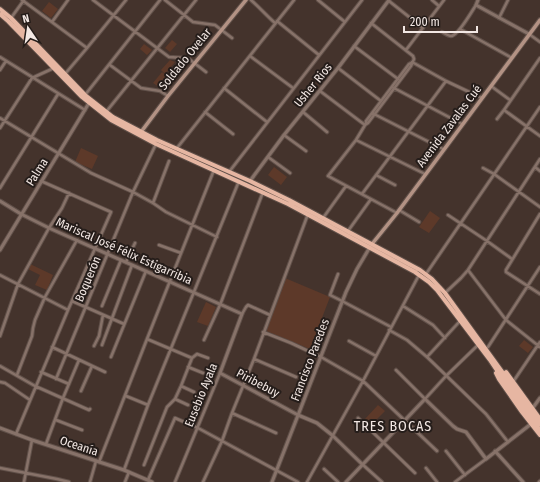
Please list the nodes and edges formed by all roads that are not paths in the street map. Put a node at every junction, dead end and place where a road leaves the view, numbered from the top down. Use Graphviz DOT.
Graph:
graph roads {
  1 [pos="24,0"];
  2 [pos="68,0"];
  3 [pos="93,0"];
  4 [pos="126,0"];
  5 [pos="160,0"];
  6 [pos="165,0"];
  7 [pos="196,0"];
  8 [pos="246,0"];
  9 [pos="251,0"];
  10 [pos="294,0"];
  11 [pos="318,0"];
  12 [pos="362,0"];
  13 [pos="432,0"];
  14 [pos="444,0"];
  15 [pos="478,0"];
  16 [pos="508,0"];
  17 [pos="387,1"];
  18 [pos="476,5"];
  19 [pos="440,6"];
  20 [pos="0,9"];
  21 [pos="0,14"];
  22 [pos="183,15"];
  23 [pos="114,16"];
  24 [pos="11,18"];
  25 [pos="499,18"];
  26 [pos="540,20"];
  27 [pos="52,22"];
  28 [pos="276,22"];
  29 [pos="345,22"];
  30 [pos="372,23"];
  31 [pos="423,28"];
  32 [pos="460,29"];
  33 [pos="221,30"];
  34 [pos="136,31"];
  35 [pos="442,32"];
  36 [pos="529,34"];
  37 [pos="232,38"];
  38 [pos="540,42"];
  39 [pos="354,46"];
  40 [pos="88,48"];
  41 [pos="157,48"];
  42 [pos="406,50"];
  43 [pos="319,55"];
  44 [pos="250,56"];
  45 [pos="0,57"];
  46 [pos="512,58"];
  47 [pos="540,58"];
  48 [pos="6,61"];
  49 [pos="194,63"];
  50 [pos="411,63"];
  51 [pos="536,63"];
  52 [pos="110,65"];
  53 [pos="540,66"];
  54 [pos="54,68"];
  55 [pos="338,68"];
  56 [pos="0,70"];
  57 [pos="206,72"];
  58 [pos="65,75"];
  59 [pos="32,78"];
  60 [pos="399,80"];
  61 [pos="131,81"];
  62 [pos="446,81"];
  63 [pos="491,86"];
  64 [pos="224,88"];
  65 [pos="293,88"];
  66 [pos="393,88"];
  67 [pos="320,91"];
  68 [pos="58,94"];
  69 [pos="85,95"];
  70 [pos="168,96"];
  71 [pos="482,98"];
  72 [pos="510,100"];
  73 [pos="382,102"];
  74 [pos="89,103"];
  75 [pos="428,105"];
  76 [pos="540,107"];
  77 [pos="85,110"];
  78 [pos="504,110"];
  79 [pos="106,112"];
  80 [pos="205,112"];
  81 [pos="303,112"];
  82 [pos="374,113"];
  83 [pos="0,118"];
  84 [pos="497,119"];
  85 [pos="5,121"];
  86 [pos="267,122"];
  87 [pos="366,124"];
  88 [pos="462,124"];
  89 [pos="527,126"];
  90 [pos="0,128"];
  91 [pos="409,131"];
  92 [pos="327,132"];
  93 [pos="140,134"];
  94 [pos="233,134"];
  95 [pos="284,135"];
  96 [pos="540,136"];
  97 [pos="31,137"];
  98 [pos="356,140"];
  99 [pos="156,144"];
  100 [pos="177,149"];
  101 [pos="443,149"];
  102 [pos="306,151"];
  103 [pos="59,153"];
  104 [pos="268,157"];
  105 [pos="390,157"];
  106 [pos="540,159"];
  107 [pos="169,161"];
  108 [pos="535,167"];
  109 [pos="483,168"];
  110 [pos="214,170"];
  111 [pos="540,171"];
  112 [pos="229,172"];
  113 [pos="290,173"];
  114 [pos="425,174"];
  115 [pos="494,174"];
  116 [pos="376,175"];
  117 [pos="41,181"];
  118 [pos="239,181"];
  119 [pos="250,181"];
  120 [pos="346,186"];
  121 [pos="395,186"];
  122 [pos="0,188"];
  123 [pos="133,192"];
  124 [pos="263,192"];
  125 [pos="519,192"];
  126 [pos="69,193"];
  127 [pos="362,194"];
  128 [pos="371,199"];
  129 [pos="0,201"];
  130 [pos="153,203"];
  131 [pos="540,207"];
  132 [pos="398,211"];
  133 [pos="22,214"];
  134 [pos="309,214"];
  135 [pos="540,214"];
  136 [pos="448,216"];
  137 [pos="322,218"];
  138 [pos="419,222"];
  139 [pos="461,224"];
  140 [pos="191,225"];
  141 [pos="49,228"];
  142 [pos="348,231"];
  143 [pos="217,237"];
  144 [pos="77,240"];
  145 [pos="487,240"];
  146 [pos="134,243"];
  147 [pos="159,245"];
  148 [pos="371,246"];
  149 [pos="95,248"];
  150 [pos="0,250"];
  151 [pos="181,253"];
  152 [pos="108,254"];
  153 [pos="512,259"];
  154 [pos="121,260"];
  155 [pos="126,262"];
  156 [pos="132,265"];
  157 [pos="540,267"];
  158 [pos="468,270"];
  159 [pos="146,271"];
  160 [pos="338,274"];
  161 [pos="426,274"];
  162 [pos="0,275"];
  163 [pos="419,275"];
  164 [pos="170,282"];
  165 [pos="18,284"];
  166 [pos="528,286"];
  167 [pos="194,293"];
  168 [pos="445,293"];
  169 [pos="540,294"];
  170 [pos="45,298"];
  171 [pos="72,301"];
  172 [pos="342,301"];
  173 [pos="220,305"];
  174 [pos="102,306"];
  175 [pos="403,306"];
  176 [pos="86,307"];
  177 [pos="68,310"];
  178 [pos="242,314"];
  179 [pos="103,315"];
  180 [pos="270,315"];
  181 [pos="112,319"];
  182 [pos="506,320"];
  183 [pos="460,321"];
  184 [pos="124,324"];
  185 [pos="390,329"];
  186 [pos="263,332"];
  187 [pos="0,335"];
  188 [pos="445,338"];
  189 [pos="146,339"];
  190 [pos="204,340"];
  191 [pos="350,341"];
  192 [pos="540,342"];
  193 [pos="480,343"];
  194 [pos="102,345"];
  195 [pos="94,346"];
  196 [pos="539,346"];
  197 [pos="52,347"];
  198 [pos="488,347"];
  199 [pos="171,349"];
  200 [pos="67,354"];
  201 [pos="376,356"];
  202 [pos="111,357"];
  203 [pos="321,357"];
  204 [pos="426,357"];
  205 [pos="192,358"];
  206 [pos="208,358"];
  207 [pos="254,359"];
  208 [pos="79,360"];
  209 [pos="490,360"];
  210 [pos="0,366"];
  211 [pos="92,366"];
  212 [pos="188,367"];
  213 [pos="396,370"];
  214 [pos="41,372"];
  215 [pos="105,372"];
  216 [pos="203,373"];
  217 [pos="220,373"];
  218 [pos="17,375"];
  219 [pos="446,376"];
  220 [pos="296,377"];
  221 [pos="56,379"];
  222 [pos="363,381"];
  223 [pos="0,382"];
  224 [pos="513,382"];
  225 [pos="69,384"];
  226 [pos="243,385"];
  227 [pos="35,386"];
  228 [pos="181,386"];
  229 [pos="81,391"];
  230 [pos="194,392"];
  231 [pos="126,396"];
  232 [pos="64,398"];
  233 [pos="540,398"];
  234 [pos="175,399"];
  235 [pos="425,399"];
  236 [pos="30,400"];
  237 [pos="148,405"];
  238 [pos="188,405"];
  239 [pos="90,409"];
  240 [pos="532,409"];
  241 [pos="232,413"];
  242 [pos="298,415"];
  243 [pos="358,418"];
  244 [pos="540,419"];
  245 [pos="56,420"];
  246 [pos="404,420"];
  247 [pos="531,424"];
  248 [pos="540,424"];
  249 [pos="0,428"];
  250 [pos="198,428"];
  251 [pos="82,430"];
  252 [pos="540,430"];
  253 [pos="276,433"];
  254 [pos="16,434"];
  255 [pos="332,435"];
  256 [pos="540,435"];
  257 [pos="32,440"];
  258 [pos="222,441"];
  259 [pos="384,442"];
  260 [pos="508,442"];
  261 [pos="46,444"];
  262 [pos="437,451"];
  263 [pos="446,451"];
  264 [pos="495,451"];
  265 [pos="486,459"];
  266 [pos="98,462"];
  267 [pos="362,464"];
  268 [pos="144,465"];
  269 [pos="0,468"];
  270 [pos="426,468"];
  271 [pos="324,469"];
  272 [pos="124,470"];
  273 [pos="276,470"];
  274 [pos="129,472"];
  275 [pos="26,473"];
  276 [pos="415,473"];
  277 [pos="465,475"];
  278 [pos="148,480"];
  279 [pos="521,481"];
  280 [pos="24,482"];
  281 [pos="69,482"];
  282 [pos="90,482"];
  283 [pos="125,482"];
  284 [pos="152,482"];
  285 [pos="175,482"];
  286 [pos="203,482"];
  287 [pos="272,482"];
  288 [pos="298,482"];
  289 [pos="307,482"];
  290 [pos="338,482"];
  291 [pos="346,482"];
  292 [pos="382,482"];
  293 [pos="437,482"];
  294 [pos="455,482"];
  1 -- 24 [label="street"];
  1 -- 27 [label="street"];
  2 -- 27 [label="street"];
  3 -- 23 [label="street"];
  4 -- 23 [label="street"];
  5 -- 34 [label="street"];
  6 -- 22 [label="street"];
  7 -- 22 [label="street"];
  8 -- 33 [label="main road, Soldado Ovelar"];
  9 -- 28 [label="street"];
  10 -- 28 [label="street"];
  11 -- 29 [label="street"];
  12 -- 29 [label="street"];
  13 -- 19 [label="street"];
  14 -- 19 [label="street"];
  15 -- 18 [label="street"];
  16 -- 25 [label="street"];
  17 -- 30 [label="street, Usher Rios"];
  17 -- 31 [label="street"];
  18 -- 25 [label="street"];
  18 -- 32 [label="street"];
  19 -- 31 [label="street"];
  20 -- 24 [label="highway"];
  21 -- 54 [label="highway"];
  22 -- 33 [label="street"];
  22 -- 41 [label="street"];
  23 -- 34 [label="street"];
  23 -- 40 [label="street"];
  24 -- 58 [label="highway"];
  25 -- 36 [label="street"];
  26 -- 36 [label="main road, Avenida Zavalas Cué"];
  27 -- 40 [label="street"];
  28 -- 43 [label="street"];
  28 -- 44 [label="street"];
  29 -- 43 [label="street"];
  30 -- 39 [label="street, Usher Rios"];
  30 -- 42 [label="street"];
  31 -- 42 [label="street"];
  32 -- 35 [label="street"];
  32 -- 46 [label="street"];
  33 -- 37 [label="street"];
  33 -- 49 [label="main road, Soldado Ovelar"];
  34 -- 41 [label="street"];
  34 -- 52 [label="street"];
  36 -- 38 [label="street"];
  36 -- 46 [label="main road, Avenida Zavalas Cué"];
  39 -- 55 [label="street, Usher Rios"];
  39 -- 60 [label="street"];
  40 -- 58 [label="street"];
  41 -- 49 [label="street"];
  41 -- 61 [label="street"];
  42 -- 50 [label="street"];
  43 -- 65 [label="street"];
  44 -- 64 [label="street"];
  44 -- 65 [label="street"];
  45 -- 48 [label="street"];
  46 -- 63 [label="main road, Avenida Zavalas Cué"];
  47 -- 51 [label="street"];
  48 -- 56 [label="street"];
  48 -- 59 [label="street"];
  49 -- 57 [label="street"];
  49 -- 70 [label="main road, Soldado Ovelar"];
  50 -- 60 [label="street"];
  50 -- 62 [label="street"];
  51 -- 53 [label="street"];
  51 -- 72 [label="street"];
  52 -- 61 [label="street"];
  52 -- 69 [label="street"];
  54 -- 59 [label="street"];
  54 -- 74 [label="highway"];
  55 -- 67 [label="street, Usher Rios"];
  55 -- 73 [label="street"];
  58 -- 69 [label="highway"];
  59 -- 68 [label="street"];
  59 -- 85 [label="street"];
  60 -- 66 [label="street"];
  61 -- 70 [label="street"];
  61 -- 79 [label="street"];
  62 -- 71 [label="street"];
  62 -- 75 [label="street"];
  63 -- 71 [label="main road, Avenida Zavalas Cué"];
  63 -- 72 [label="street"];
  64 -- 80 [label="street"];
  64 -- 86 [label="street"];
  65 -- 86 [label="street"];
  66 -- 73 [label="street"];
  66 -- 75 [label="street"];
  67 -- 81 [label="street, Usher Rios"];
  67 -- 87 [label="street"];
  68 -- 77 [label="street"];
  68 -- 97 [label="street"];
  69 -- 79 [label="highway"];
  70 -- 93 [label="main road, Soldado Ovelar"];
  71 -- 88 [label="main road, Avenida Zavalas Cué"];
  72 -- 78 [label="street"];
  73 -- 82 [label="street"];
  74 -- 77 [label="street, Palma"];
  74 -- 93 [label="highway"];
  75 -- 88 [label="street"];
  75 -- 91 [label="street"];
  76 -- 89 [label="street"];
  77 -- 103 [label="street, Palma"];
  78 -- 84 [label="street"];
  78 -- 89 [label="street"];
  79 -- 93 [label="highway"];
  80 -- 94 [label="street"];
  80 -- 100 [label="street"];
  81 -- 92 [label="street"];
  81 -- 95 [label="street, Usher Rios"];
  82 -- 87 [label="street"];
  82 -- 91 [label="street"];
  83 -- 85 [label="street"];
  85 -- 90 [label="street"];
  85 -- 97 [label="street"];
  86 -- 112 [label="street"];
  87 -- 98 [label="street"];
  88 -- 101 [label="main road, Avenida Zavalas Cué"];
  89 -- 96 [label="street"];
  89 -- 115 [label="street"];
  91 -- 101 [label="street"];
  91 -- 105 [label="street"];
  93 -- 99 [label="highway"];
  93 -- 100 [label="highway"];
  95 -- 102 [label="street"];
  95 -- 104 [label="street, Usher Rios"];
  97 -- 103 [label="street"];
  97 -- 122 [label="street"];
  98 -- 105 [label="street"];
  98 -- 120 [label="street"];
  99 -- 110 [label="highway"];
  99 -- 123 [label="street, Boquerón"];
  100 -- 112 [label="highway"];
  101 -- 114 [label="main road, Avenida Zavalas Cué"];
  103 -- 117 [label="street, Palma"];
  103 -- 123 [label="street"];
  104 -- 113 [label="street"];
  104 -- 119 [label="street, Usher Rios"];
  105 -- 114 [label="street"];
  105 -- 116 [label="street"];
  106 -- 108 [label="street"];
  107 -- 130 [label="street"];
  108 -- 111 [label="street"];
  108 -- 125 [label="street"];
  109 -- 115 [label="street"];
  110 -- 118 [label="highway"];
  110 -- 140 [label="street"];
  112 -- 119 [label="highway"];
  114 -- 132 [label="main road, Avenida Zavalas Cué"];
  115 -- 125 [label="street"];
  115 -- 139 [label="street"];
  116 -- 121 [label="street"];
  116 -- 127 [label="street"];
  117 -- 126 [label="street"];
  117 -- 133 [label="street, Palma"];
  118 -- 124 [label="highway"];
  118 -- 143 [label="street"];
  119 -- 137 [label="highway"];
  120 -- 127 [label="street"];
  120 -- 137 [label="street"];
  123 -- 130 [label="street"];
  123 -- 152 [label="street, Boquerón"];
  124 -- 134 [label="highway"];
  124 -- 173 [label="street"];
  125 -- 131 [label="street"];
  125 -- 145 [label="street"];
  126 -- 141 [label="street"];
  126 -- 149 [label="street"];
  127 -- 128 [label="street"];
  128 -- 132 [label="street"];
  128 -- 142 [label="street"];
  129 -- 133 [label="street, Mariscal José Félix Estigarribia"];
  130 -- 140 [label="street"];
  132 -- 138 [label="street"];
  132 -- 148 [label="main road, Avenida Zavalas Cué"];
  133 -- 141 [label="street, Mariscal José Félix Estigarribia"];
  133 -- 150 [label="street, Palma"];
  134 -- 148 [label="highway"];
  134 -- 180 [label="street"];
  135 -- 153 [label="street"];
  136 -- 139 [label="street"];
  137 -- 142 [label="highway"];
  139 -- 145 [label="street"];
  139 -- 161 [label="street"];
  140 -- 143 [label="street"];
  140 -- 151 [label="street"];
  141 -- 144 [label="street, Mariscal José Félix Estigarribia"];
  141 -- 165 [label="street"];
  142 -- 148 [label="highway"];
  143 -- 167 [label="street"];
  144 -- 149 [label="street, Mariscal José Félix Estigarribia"];
  144 -- 170 [label="street"];
  145 -- 153 [label="street"];
  145 -- 158 [label="street"];
  146 -- 155 [label="street"];
  147 -- 151 [label="street"];
  148 -- 161 [label="highway"];
  148 -- 163 [label="highway"];
  148 -- 172 [label="street, Francisco Paredes"];
  149 -- 152 [label="street, Mariscal José Félix Estigarribia"];
  149 -- 171 [label="street"];
  151 -- 164 [label="street"];
  152 -- 154 [label="street, Mariscal José Félix Estigarribia"];
  152 -- 176 [label="street, Boquerón"];
  153 -- 166 [label="street"];
  154 -- 155 [label="street, Mariscal José Félix Estigarribia"];
  154 -- 174 [label="street"];
  155 -- 156 [label="street, Mariscal José Félix Estigarribia"];
  156 -- 159 [label="street, Mariscal José Félix Estigarribia"];
  156 -- 181 [label="street"];
  157 -- 166 [label="street"];
  158 -- 168 [label="street"];
  158 -- 182 [label="street"];
  159 -- 164 [label="street, Mariscal José Félix Estigarribia"];
  159 -- 184 [label="street"];
  160 -- 172 [label="street"];
  161 -- 168 [label="highway"];
  162 -- 165 [label="street"];
  163 -- 175 [label="street"];
  163 -- 183 [label="highway"];
  164 -- 167 [label="street, Mariscal José Félix Estigarribia"];
  164 -- 189 [label="street"];
  165 -- 170 [label="street"];
  165 -- 187 [label="street"];
  166 -- 169 [label="street"];
  166 -- 182 [label="street"];
  167 -- 173 [label="street, Mariscal José Félix Estigarribia"];
  167 -- 199 [label="street"];
  168 -- 193 [label="highway"];
  170 -- 177 [label="street"];
  170 -- 218 [label="street"];
  171 -- 176 [label="street"];
  171 -- 177 [label="street"];
  172 -- 185 [label="street"];
  172 -- 203 [label="street, Francisco Paredes"];
  173 -- 178 [label="street, Mariscal José Félix Estigarribia"];
  173 -- 190 [label="street"];
  175 -- 185 [label="street"];
  175 -- 188 [label="street"];
  176 -- 179 [label="street"];
  176 -- 200 [label="street, Boquerón"];
  177 -- 197 [label="street"];
  178 -- 180 [label="street"];
  178 -- 217 [label="street, Eusebio Ayala"];
  179 -- 181 [label="street"];
  179 -- 195 [label="street"];
  180 -- 186 [label="street"];
  181 -- 184 [label="street"];
  181 -- 194 [label="street"];
  182 -- 196 [label="street"];
  182 -- 198 [label="street"];
  183 -- 188 [label="street"];
  183 -- 193 [label="highway"];
  184 -- 202 [label="street"];
  185 -- 201 [label="street"];
  185 -- 204 [label="street"];
  186 -- 203 [label="street"];
  186 -- 207 [label="street"];
  188 -- 204 [label="street"];
  189 -- 199 [label="street"];
  189 -- 231 [label="street"];
  191 -- 201 [label="street"];
  192 -- 196 [label="street"];
  193 -- 198 [label="highway"];
  193 -- 209 [label="highway"];
  193 -- 219 [label="street"];
  193 -- 248 [label="highway"];
  196 -- 224 [label="street"];
  197 -- 200 [label="street"];
  197 -- 214 [label="street"];
  198 -- 224 [label="highway"];
  199 -- 205 [label="street"];
  199 -- 237 [label="street"];
  200 -- 208 [label="street"];
  200 -- 221 [label="street, Boquerón"];
  201 -- 222 [label="street"];
  203 -- 222 [label="street"];
  203 -- 242 [label="street, Francisco Paredes"];
  204 -- 219 [label="street"];
  205 -- 206 [label="street"];
  205 -- 212 [label="street"];
  207 -- 220 [label="street"];
  207 -- 226 [label="street"];
  208 -- 211 [label="street"];
  208 -- 225 [label="street"];
  209 -- 247 [label="highway"];
  209 -- 252 [label="highway"];
  210 -- 218 [label="street"];
  211 -- 215 [label="street"];
  211 -- 229 [label="street"];
  212 -- 216 [label="street"];
  212 -- 228 [label="street"];
  213 -- 235 [label="street"];
  214 -- 221 [label="street"];
  214 -- 227 [label="street"];
  217 -- 226 [label="street, Piribebuy"];
  217 -- 250 [label="street, Eusebio Ayala"];
  218 -- 227 [label="street"];
  219 -- 235 [label="street"];
  219 -- 260 [label="street"];
  221 -- 225 [label="street"];
  222 -- 246 [label="street"];
  222 -- 255 [label="street"];
  223 -- 236 [label="street"];
  224 -- 240 [label="highway"];
  225 -- 232 [label="street"];
  226 -- 241 [label="street"];
  226 -- 242 [label="street, Piribebuy"];
  227 -- 232 [label="street"];
  227 -- 236 [label="street"];
  228 -- 230 [label="street"];
  228 -- 234 [label="street"];
  231 -- 237 [label="street"];
  231 -- 266 [label="street"];
  232 -- 239 [label="street"];
  232 -- 245 [label="street"];
  233 -- 240 [label="street"];
  234 -- 238 [label="street"];
  234 -- 268 [label="street"];
  235 -- 246 [label="street"];
  235 -- 265 [label="street"];
  236 -- 254 [label="street"];
  237 -- 272 [label="street"];
  240 -- 244 [label="highway"];
  241 -- 253 [label="street"];
  241 -- 258 [label="street"];
  242 -- 255 [label="street, Piribebuy"];
  242 -- 273 [label="street, Francisco Paredes"];
  243 -- 259 [label="street"];
  245 -- 251 [label="street"];
  245 -- 261 [label="street"];
  246 -- 259 [label="street"];
  246 -- 262 [label="street"];
  247 -- 256 [label="highway"];
  247 -- 260 [label="street"];
  249 -- 254 [label="street, Oceanía"];
  250 -- 258 [label="street"];
  250 -- 278 [label="street"];
  250 -- 285 [label="street, Eusebio Ayala"];
  254 -- 257 [label="street, Oceanía"];
  255 -- 267 [label="street, Piribebuy"];
  255 -- 289 [label="street"];
  257 -- 261 [label="street, Oceanía"];
  257 -- 275 [label="street"];
  258 -- 273 [label="street"];
  258 -- 286 [label="street"];
  259 -- 267 [label="street"];
  259 -- 276 [label="street"];
  260 -- 264 [label="street"];
  261 -- 266 [label="street, Oceanía"];
  263 -- 277 [label="street"];
  264 -- 265 [label="street"];
  264 -- 279 [label="street"];
  265 -- 277 [label="street"];
  266 -- 272 [label="street, Oceanía"];
  266 -- 282 [label="street"];
  267 -- 291 [label="street"];
  267 -- 292 [label="street, Piribebuy"];
  269 -- 275 [label="street"];
  270 -- 293 [label="street"];
  271 -- 290 [label="street"];
  272 -- 274 [label="street, Oceanía"];
  273 -- 287 [label="street, Francisco Paredes"];
  273 -- 288 [label="street"];
  274 -- 278 [label="street, Oceanía"];
  274 -- 283 [label="street"];
  275 -- 280 [label="street"];
  275 -- 281 [label="street"];
  277 -- 294 [label="street"];
  278 -- 284 [label="street, Oceanía"];
}
